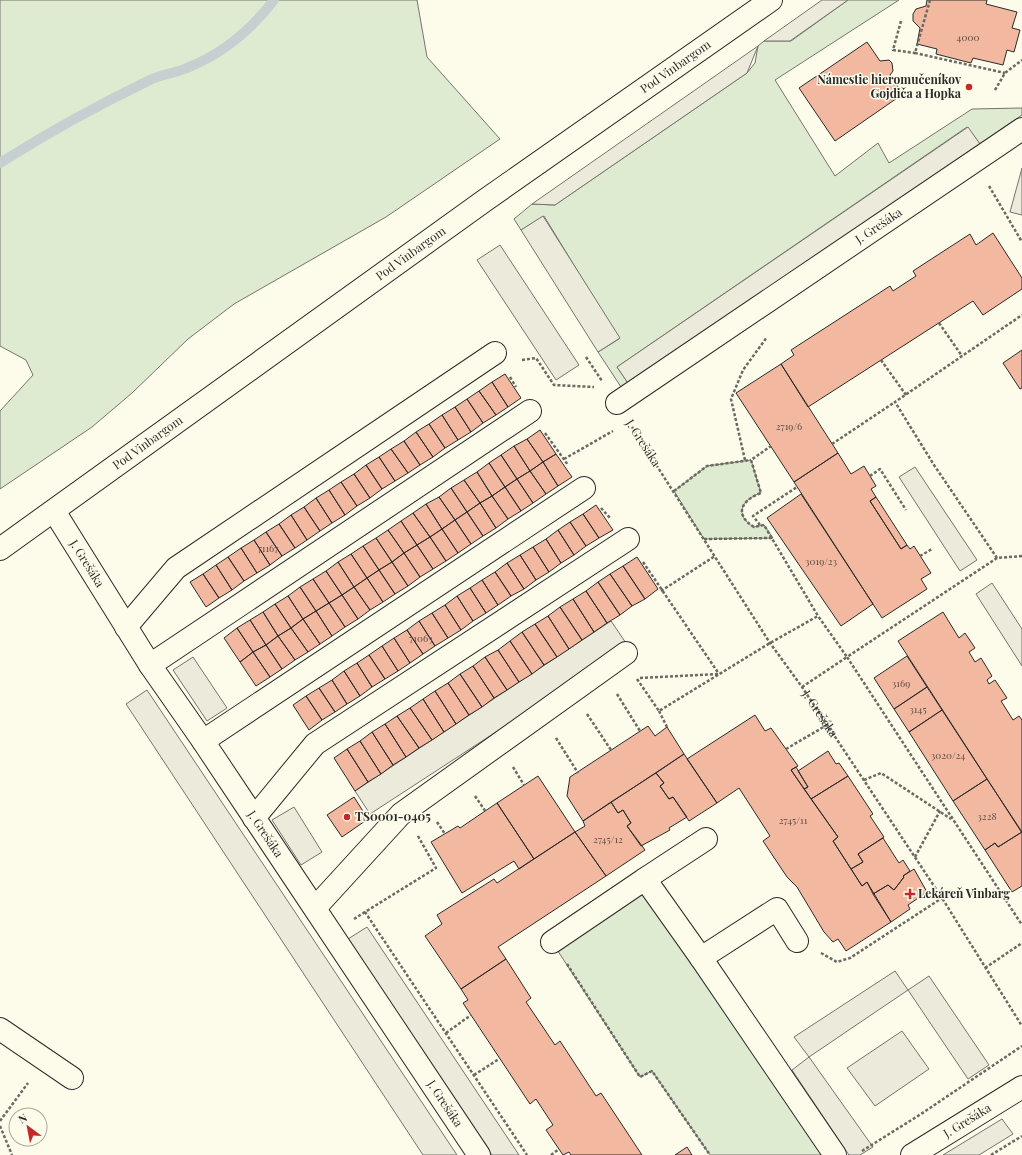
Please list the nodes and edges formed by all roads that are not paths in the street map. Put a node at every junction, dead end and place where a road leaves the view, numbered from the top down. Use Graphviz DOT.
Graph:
graph roads {
  1 [pos="771,0"];
  2 [pos="1022,129"];
  3 [pos="495,353"];
  4 [pos="612,395"];
  5 [pos="530,411"];
  6 [pos="584,488"];
  7 [pos="54,511"];
  8 [pos="628,539"];
  9 [pos="0,549"];
  10 [pos="126,627"];
  11 [pos="626,653"];
  12 [pos="150,665"];
  13 [pos="203,741"];
  14 [pos="254,818"];
  15 [pos="706,840"];
  16 [pos="645,879"];
  17 [pos="315,908"];
  18 [pos="797,941"];
  19 [pos="552,942"];
  20 [pos="701,958"];
  21 [pos="0,1029"];
  22 [pos="72,1078"];
  23 [pos="1022,1087"];
  24 [pos="479,1155"];
  25 [pos="835,1155"];
  26 [pos="912,1155"];
  1 -- 7 [label="street, Pod Vinbargom"];
  2 -- 4 [label="street, J. Grešáka"];
  3 -- 10 [label="street"];
  5 -- 12 [label="street"];
  6 -- 13 [label="street"];
  7 -- 9 [label="street, Pod Vinbargom"];
  7 -- 10 [label="street, J. Grešáka"];
  8 -- 14 [label="street"];
  10 -- 12 [label="street, J. Grešáka"];
  11 -- 17 [label="street"];
  12 -- 13 [label="street, J. Grešáka"];
  13 -- 14 [label="street, J. Grešáka"];
  14 -- 17 [label="street, J. Grešáka"];
  15 -- 16 [label="street"];
  16 -- 19 [label="street"];
  16 -- 20 [label="street"];
  17 -- 24 [label="street, J. Grešáka"];
  18 -- 20 [label="street"];
  20 -- 25 [label="street"];
  21 -- 22 [label="street"];
  23 -- 26 [label="street, J. Grešáka"];
}
